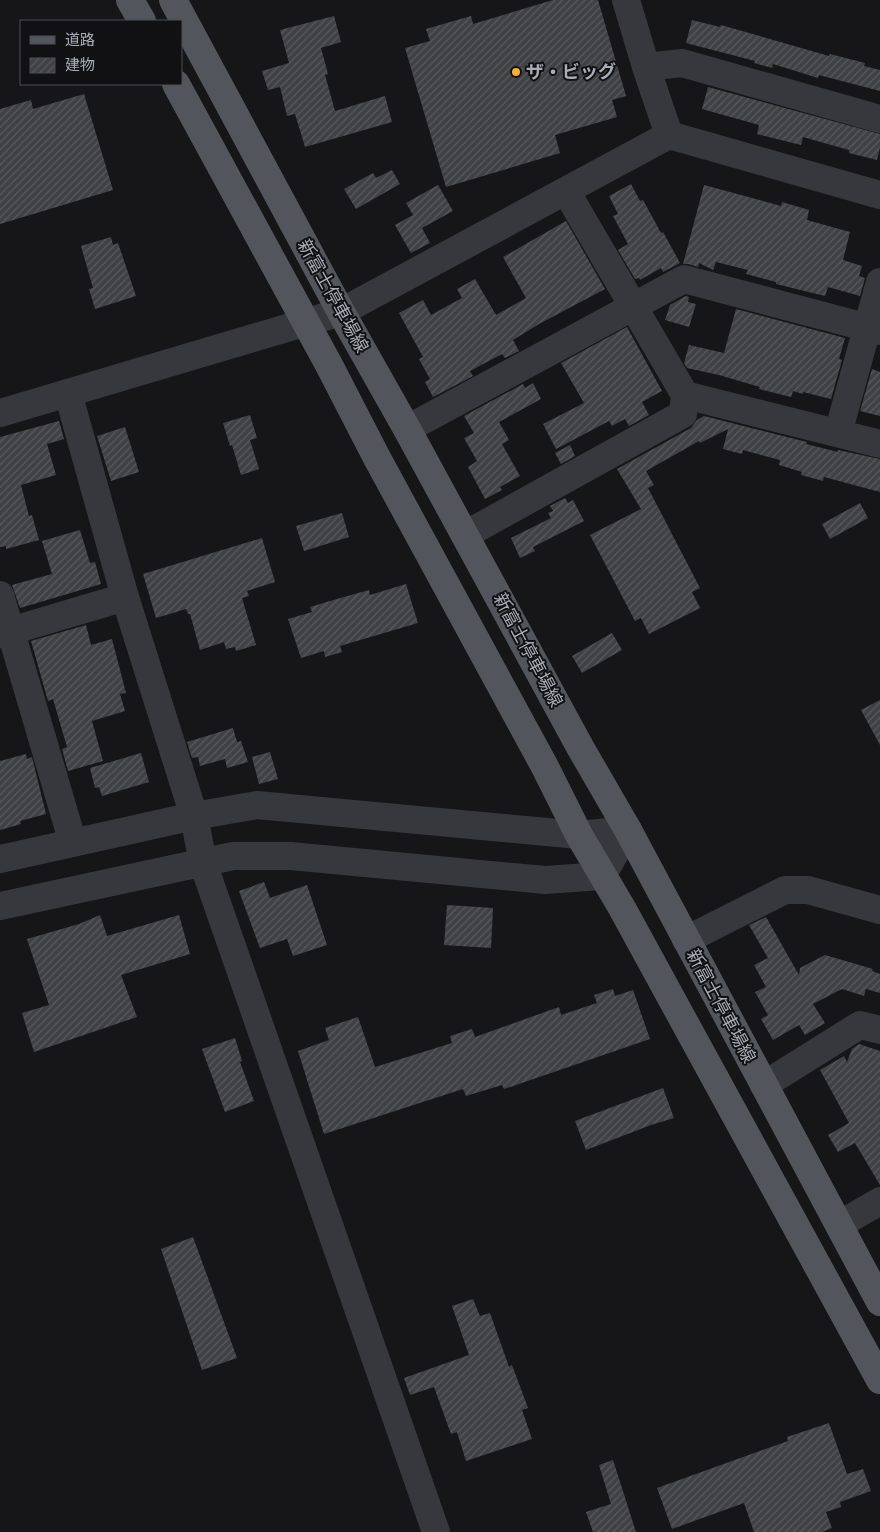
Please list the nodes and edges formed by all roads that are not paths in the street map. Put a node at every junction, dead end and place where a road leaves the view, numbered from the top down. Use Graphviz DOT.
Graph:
graph roads {
  1 [pos="130,0"];
  2 [pos="173,0"];
  3 [pos="626,0"];
  4 [pos="141,20"];
  5 [pos="646,67"];
  6 [pos="177,85"];
  7 [pos="880,119"];
  8 [pos="669,135"];
  9 [pos="566,190"];
  10 [pos="880,195"];
  11 [pos="880,282"];
  12 [pos="634,307"];
  13 [pos="341,312"];
  14 [pos="306,322"];
  15 [pos="874,329"];
  16 [pos="68,393"];
  17 [pos="685,395"];
  18 [pos="0,413"];
  19 [pos="407,429"];
  20 [pos="838,433"];
  21 [pos="880,444"];
  22 [pos="465,535"];
  23 [pos="0,595"];
  24 [pos="125,597"];
  25 [pos="5,633"];
  26 [pos="194,816"];
  27 [pos="628,830"];
  28 [pos="579,835"];
  29 [pos="73,843"];
  30 [pos="0,859"];
  31 [pos="203,863"];
  32 [pos="602,876"];
  33 [pos="0,906"];
  34 [pos="880,910"];
  35 [pos="686,940"];
  36 [pos="880,1030"];
  37 [pos="764,1086"];
  38 [pos="880,1201"];
  39 [pos="838,1224"];
  40 [pos="880,1302"];
  41 [pos="880,1380"];
  42 [pos="436,1532"];
  1 -- 4 [label="main road"];
  2 -- 13 [label="main road, 新富士停車場線"];
  3 -- 5 [label="street"];
  5 -- 7 [label="street"];
  5 -- 8 [label="street"];
  6 -- 14 [label="main road, 新富士停車場線"];
  8 -- 9 [label="street"];
  8 -- 10 [label="street"];
  9 -- 12 [label="street"];
  9 -- 13 [label="street"];
  11 -- 15 [label="street"];
  12 -- 15 [label="street"];
  12 -- 17 [label="street"];
  12 -- 19 [label="street"];
  13 -- 14 [label="street"];
  13 -- 19 [label="main road, 新富士停車場線"];
  14 -- 16 [label="street"];
  14 -- 28 [label="main road, 新富士停車場線"];
  15 -- 20 [label="street"];
  16 -- 18 [label="street"];
  16 -- 24 [label="street"];
  17 -- 20 [label="street"];
  17 -- 22 [label="street"];
  19 -- 22 [label="main road, 新富士停車場線"];
  20 -- 21 [label="street"];
  22 -- 27 [label="main road, 新富士停車場線"];
  23 -- 25 [label="street"];
  24 -- 25 [label="street"];
  24 -- 26 [label="street"];
  25 -- 29 [label="street"];
  26 -- 28 [label="street"];
  26 -- 29 [label="street"];
  26 -- 31 [label="street"];
  27 -- 28 [label="street"];
  27 -- 32 [label="street"];
  27 -- 35 [label="main road, 新富士停車場線"];
  28 -- 32 [label="main road, 新富士停車場線"];
  29 -- 30 [label="street"];
  31 -- 32 [label="street"];
  31 -- 33 [label="street"];
  31 -- 42 [label="street"];
  32 -- 41 [label="main road, 新富士停車場線"];
  34 -- 35 [label="street"];
  35 -- 37 [label="main road, 新富士停車場線"];
  36 -- 37 [label="street"];
  37 -- 39 [label="main road, 新富士停車場線"];
  38 -- 39 [label="street"];
  39 -- 40 [label="main road, 新富士停車場線"];
}
